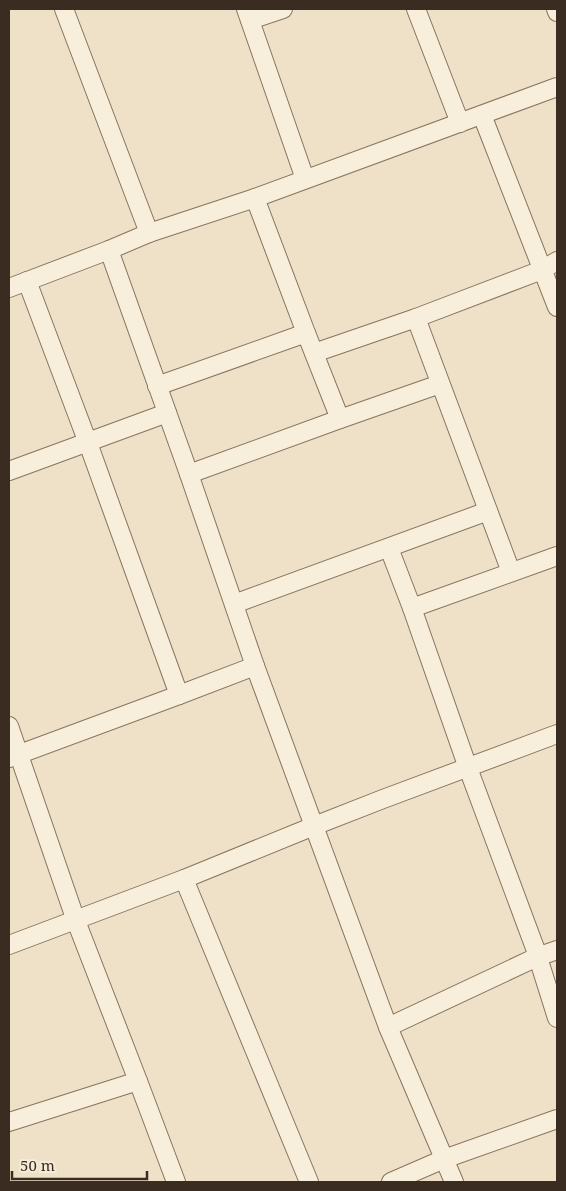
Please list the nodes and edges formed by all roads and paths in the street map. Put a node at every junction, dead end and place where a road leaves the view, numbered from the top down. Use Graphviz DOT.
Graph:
graph roads {
  1 [pos="64,9"];
  2 [pos="282,9"];
  3 [pos="416,9"];
  4 [pos="248,14"];
  5 [pos="557,87"];
  6 [pos="482,116"];
  7 [pos="460,124"];
  8 [pos="305,179"];
  9 [pos="255,198"];
  10 [pos="149,233"];
  11 [pos="109,250"];
  12 [pos="557,261"];
  13 [pos="542,270"];
  14 [pos="27,281"];
  15 [pos="9,288"];
  16 [pos="557,307"];
  17 [pos="416,318"];
  18 [pos="306,333"];
  19 [pos="314,353"];
  20 [pos="440,384"];
  21 [pos="157,386"];
  22 [pos="167,413"];
  23 [pos="340,419"];
  24 [pos="88,443"];
  25 [pos="9,471"];
  26 [pos="189,474"];
  27 [pos="488,511"];
  28 [pos="389,548"];
  29 [pos="557,556"];
  30 [pos="512,572"];
  31 [pos="234,604"];
  32 [pos="412,608"];
  33 [pos="255,666"];
  34 [pos="179,695"];
  35 [pos="9,726"];
  36 [pos="557,734"];
  37 [pos="13,756"];
  38 [pos="468,768"];
  39 [pos="314,826"];
  40 [pos="184,879"];
  41 [pos="76,921"];
  42 [pos="9,945"];
  43 [pos="557,950"];
  44 [pos="537,957"];
  45 [pos="557,1018"];
  46 [pos="388,1027"];
  47 [pos="138,1080"];
  48 [pos="557,1119"];
  49 [pos="9,1122"];
  50 [pos="444,1159"];
  51 [pos="176,1182"];
  52 [pos="309,1182"];
  53 [pos="390,1182"];
  54 [pos="454,1182"];
  1 -- 10 [label="street"];
  2 -- 4 [label="street"];
  3 -- 7 [label="street"];
  4 -- 8 [label="street"];
  5 -- 6 [label="street"];
  6 -- 7 [label="street"];
  6 -- 13 [label="street"];
  7 -- 8 [label="street"];
  8 -- 9 [label="street"];
  9 -- 10 [label="street"];
  9 -- 18 [label="street"];
  10 -- 11 [label="street"];
  11 -- 14 [label="street"];
  11 -- 21 [label="street"];
  12 -- 13 [label="street"];
  13 -- 16 [label="street"];
  13 -- 17 [label="street"];
  14 -- 15 [label="street"];
  14 -- 24 [label="street"];
  17 -- 19 [label="street"];
  17 -- 20 [label="street"];
  18 -- 19 [label="street"];
  18 -- 21 [label="street"];
  19 -- 23 [label="street"];
  20 -- 23 [label="street"];
  20 -- 27 [label="street"];
  21 -- 22 [label="street"];
  22 -- 24 [label="street"];
  22 -- 26 [label="street"];
  23 -- 26 [label="street"];
  24 -- 25 [label="street"];
  24 -- 34 [label="street"];
  26 -- 31 [label="street"];
  27 -- 28 [label="street"];
  27 -- 30 [label="street"];
  28 -- 31 [label="street"];
  28 -- 32 [label="street"];
  29 -- 30 [label="street"];
  30 -- 32 [label="street"];
  31 -- 33 [label="street"];
  32 -- 38 [label="street"];
  33 -- 34 [label="street"];
  33 -- 39 [label="street"];
  34 -- 37 [label="street"];
  35 -- 37 [label="street"];
  36 -- 38 [label="street"];
  37 -- 41 [label="street"];
  38 -- 39 [label="street"];
  38 -- 44 [label="street"];
  39 -- 40 [label="street"];
  39 -- 46 [label="street"];
  40 -- 41 [label="street"];
  40 -- 52 [label="street"];
  41 -- 42 [label="street"];
  41 -- 47 [label="street"];
  43 -- 44 [label="street"];
  44 -- 45 [label="street"];
  44 -- 46 [label="street"];
  46 -- 50 [label="street"];
  47 -- 49 [label="street"];
  47 -- 51 [label="street"];
  48 -- 50 [label="street"];
  50 -- 53 [label="street"];
  50 -- 54 [label="street"];
}
